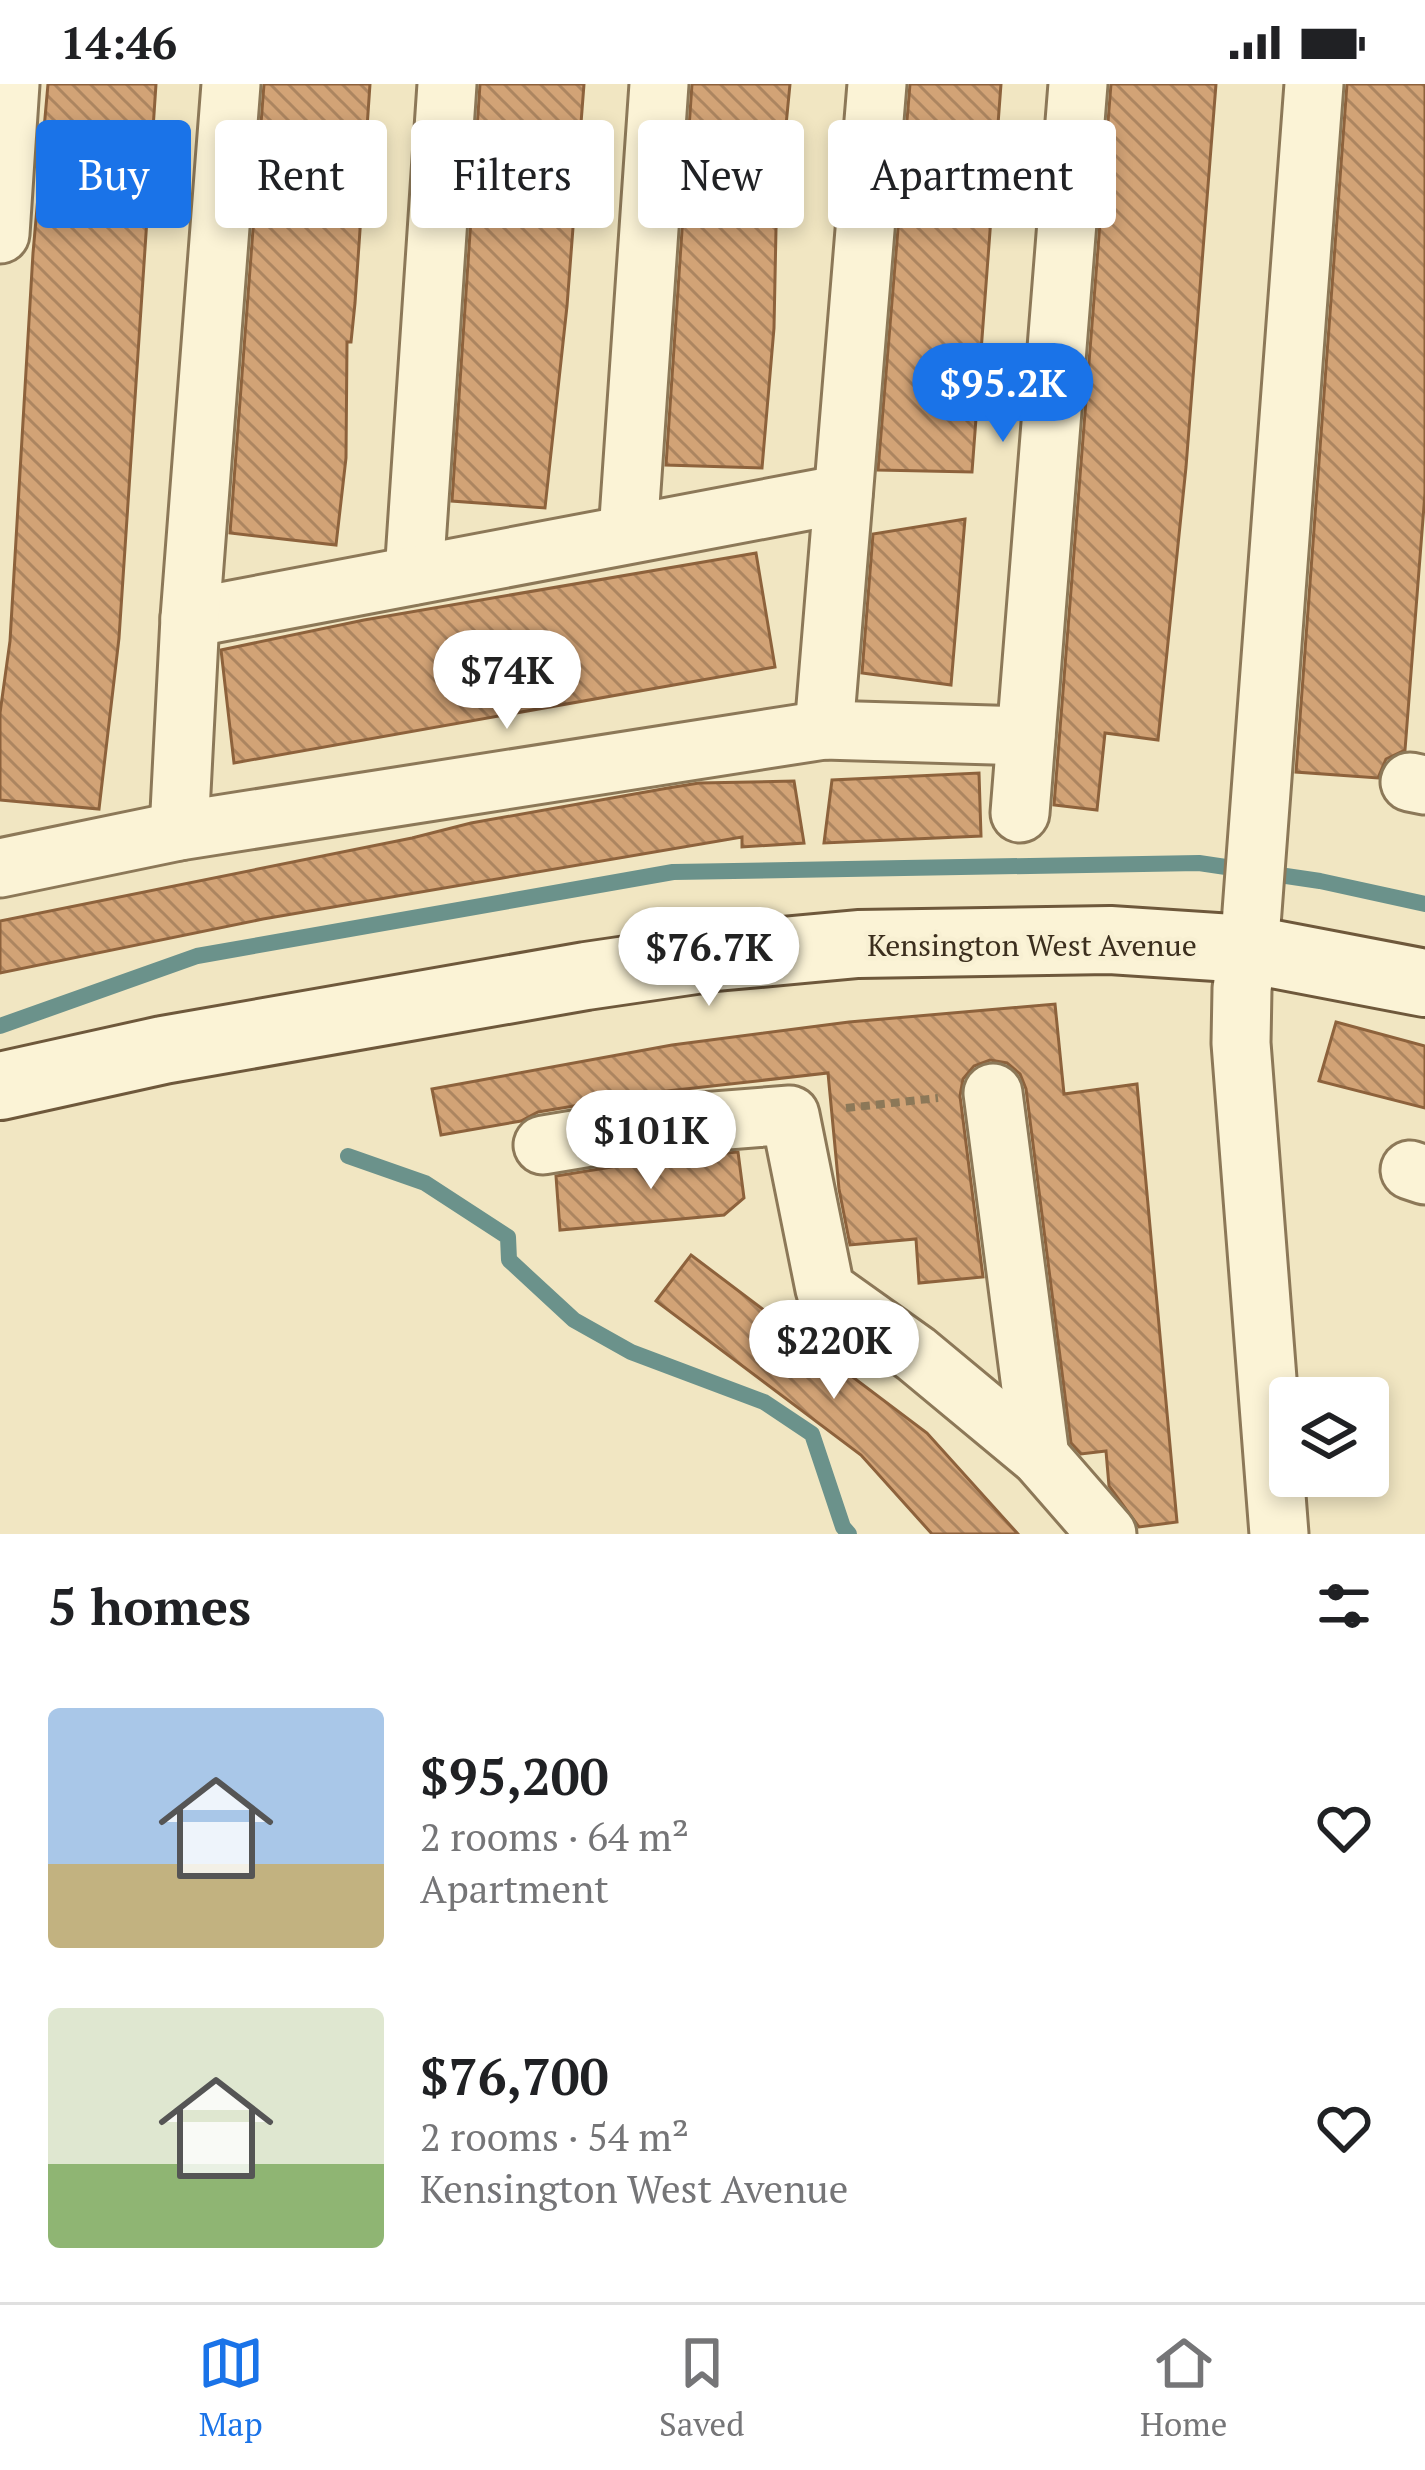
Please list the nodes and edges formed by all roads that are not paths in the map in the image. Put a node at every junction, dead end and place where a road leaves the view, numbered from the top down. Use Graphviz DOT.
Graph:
graph roads {
  1 [pos="10,84"];
  2 [pos="231,84"];
  3 [pos="447,84"];
  4 [pos="659,84"];
  5 [pos="877,84"];
  6 [pos="1078,84"];
  7 [pos="1314,84"];
  8 [pos="0,234"];
  9 [pos="843,494"];
  10 [pos="628,534"];
  11 [pos="414,574"];
  12 [pos="190,617"];
  13 [pos="824,730"];
  14 [pos="1026,736"];
  15 [pos="1020,813"];
  16 [pos="179,831"];
  17 [pos="0,868"];
  18 [pos="1247,950"];
  19 [pos="1425,983"];
  20 [pos="0,1086"];
  21 [pos="993,1093"];
  22 [pos="543,1145"];
  23 [pos="1040,1457"];
  24 [pos="1107,1534"];
  25 [pos="1279,1534"];
  1 -- 8 [label="street"];
  2 -- 12 [label="street"];
  3 -- 11 [label="street"];
  4 -- 10 [label="street"];
  5 -- 9 [label="street"];
  6 -- 14 [label="street"];
  7 -- 18 [label="street"];
  9 -- 10 [label="street"];
  9 -- 13 [label="street"];
  10 -- 11 [label="street"];
  11 -- 12 [label="street"];
  12 -- 16 [label="street"];
  13 -- 14 [label="street"];
  13 -- 16 [label="street"];
  14 -- 15 [label="street"];
  16 -- 17 [label="street"];
  18 -- 19 [label="street, Kensington West Avenue"];
  18 -- 20 [label="street, Kensington West Avenue"];
  18 -- 25 [label="street"];
  21 -- 23 [label="street"];
  22 -- 23 [label="street"];
  23 -- 24 [label="street"];
}
